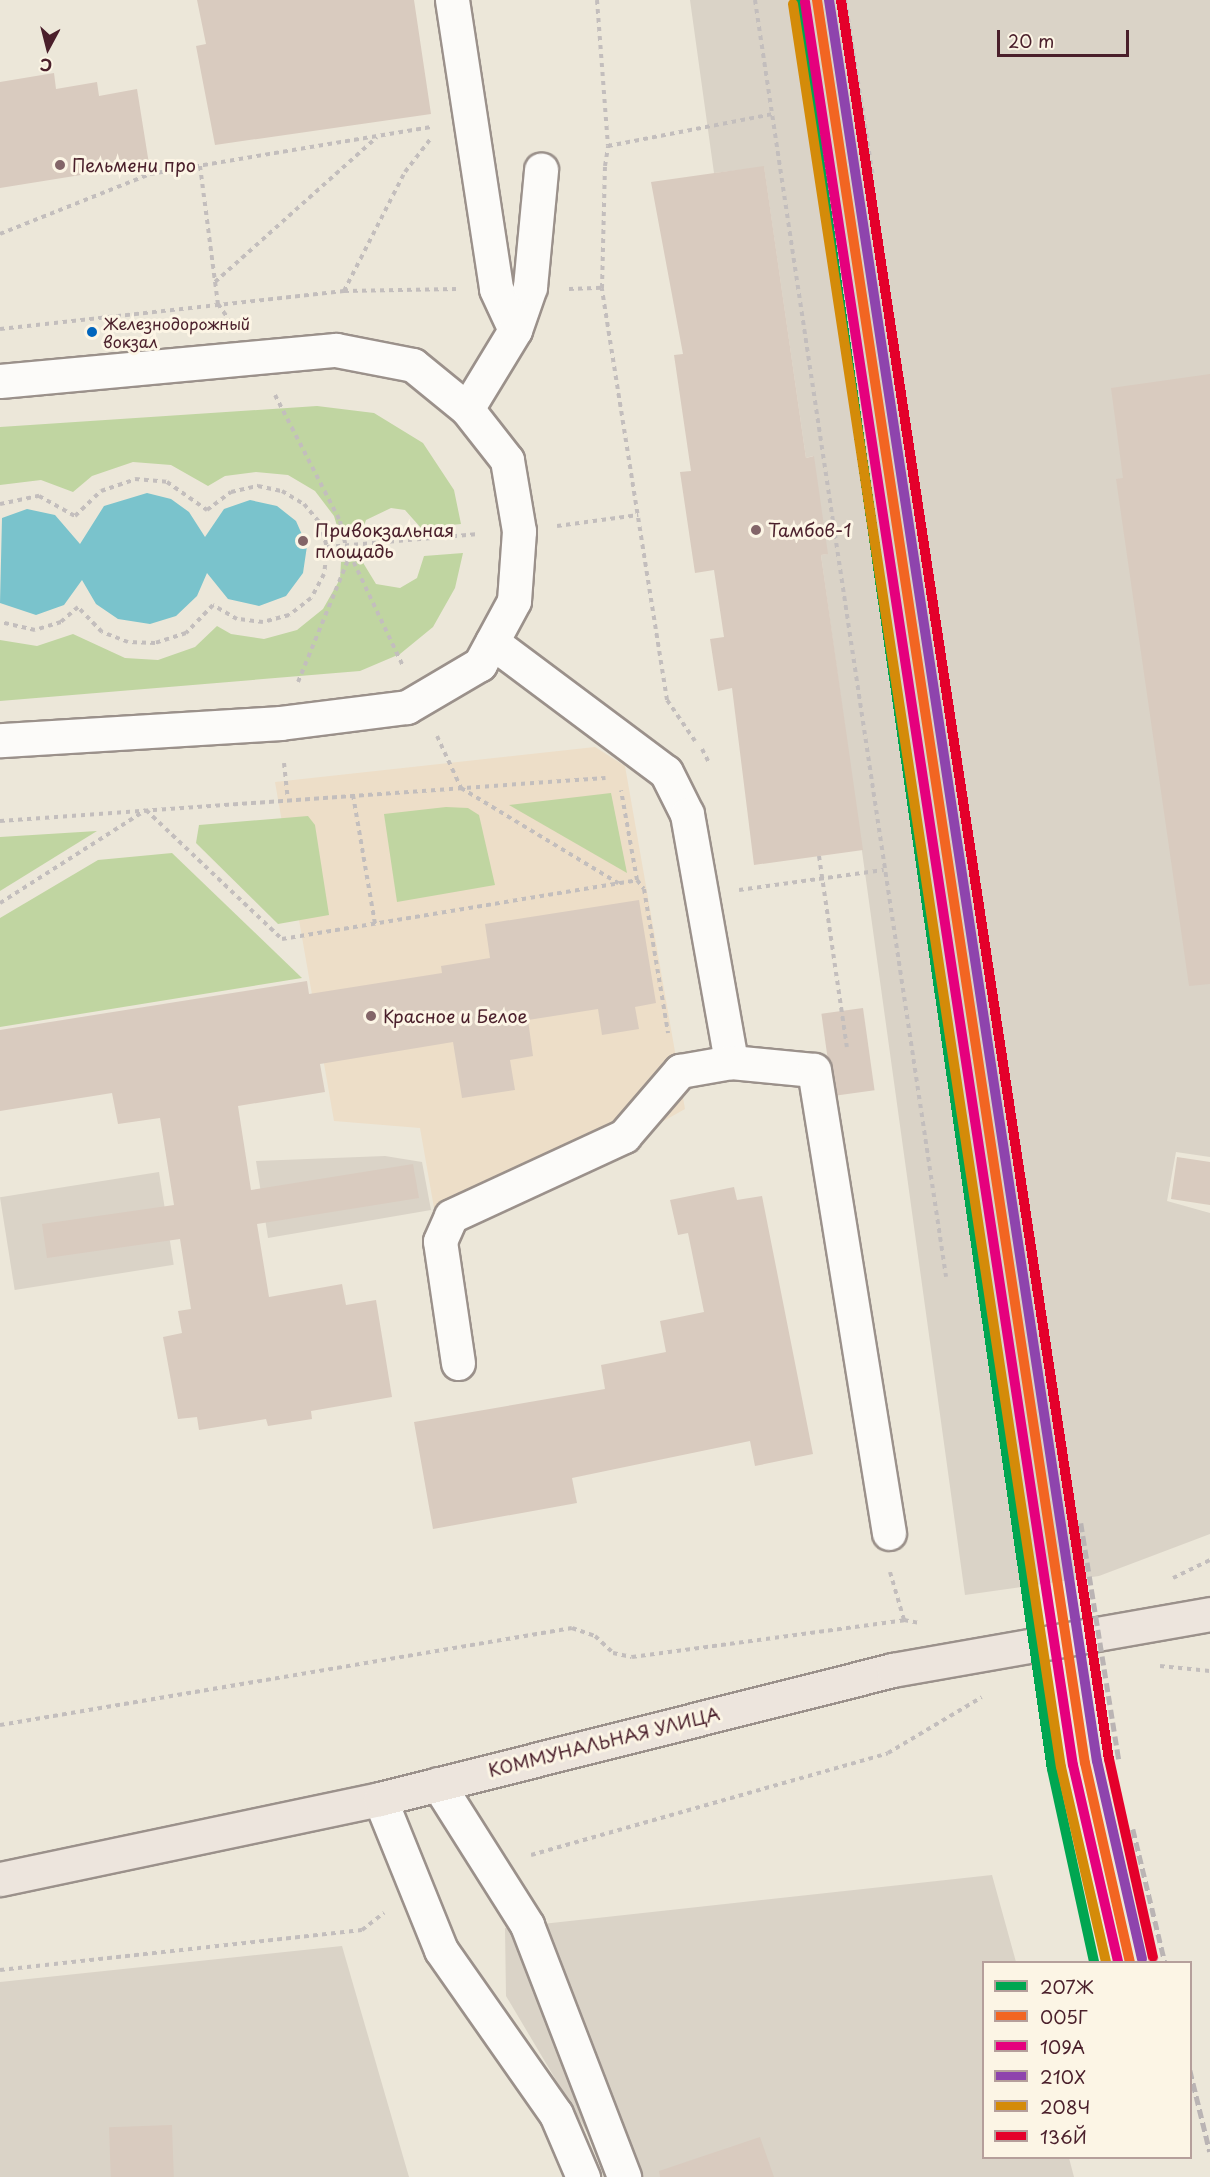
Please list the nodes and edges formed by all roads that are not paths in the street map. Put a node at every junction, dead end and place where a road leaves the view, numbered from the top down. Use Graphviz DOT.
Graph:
graph roads {
  1 [pos="452,0"];
  2 [pos="541,170"];
  3 [pos="515,330"];
  4 [pos="0,381"];
  5 [pos="467,409"];
  6 [pos="492,642"];
  7 [pos="0,740"];
  8 [pos="731,1062"];
  9 [pos="458,1363"];
  10 [pos="888,1547"];
  11 [pos="1210,1614"];
  12 [pos="438,1784"];
  13 [pos="380,1799"];
  14 [pos="0,1879"];
  15 [pos="583,2177"];
  16 [pos="624,2177"];
  1 -- 3 [label="street"];
  2 -- 3 [label="street"];
  3 -- 5 [label="street"];
  4 -- 5 [label="street"];
  5 -- 6 [label="street"];
  6 -- 7 [label="street"];
  6 -- 8 [label="street"];
  8 -- 9 [label="street"];
  8 -- 10 [label="street"];
  11 -- 12 [label="main road, КОММУНАЛЬНАЯ УЛИЦА"];
  12 -- 13 [label="main road, КОММУНАЛЬНАЯ УЛИЦА"];
  12 -- 16 [label="street"];
  13 -- 14 [label="main road, КОММУНАЛЬНАЯ УЛИЦА"];
  13 -- 15 [label="street"];
}
